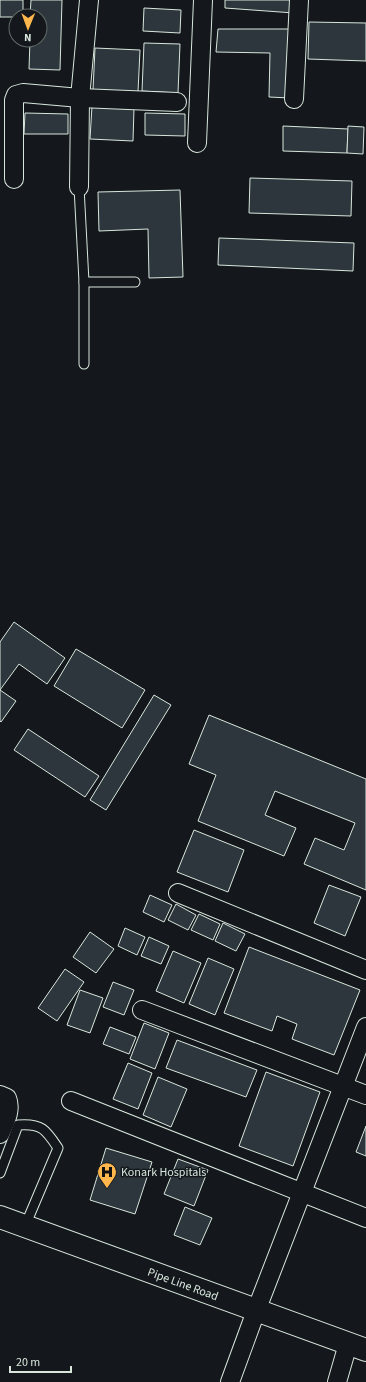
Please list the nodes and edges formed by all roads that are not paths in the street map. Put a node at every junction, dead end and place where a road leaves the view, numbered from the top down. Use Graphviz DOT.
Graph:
graph roads {
  1 [pos="89,0"];
  2 [pos="203,0"];
  3 [pos="299,0"];
  4 [pos="80,98"];
  5 [pos="294,100"];
  6 [pos="177,102"];
  7 [pos="198,143"];
  8 [pos="14,179"];
  9 [pos="79,187"];
  10 [pos="84,282"];
  11 [pos="135,282"];
  12 [pos="84,364"];
  13 [pos="178,893"];
  14 [pos="366,970"];
  15 [pos="142,1010"];
  16 [pos="366,1027"];
  17 [pos="342,1086"];
  18 [pos="0,1095"];
  19 [pos="366,1095"];
  20 [pos="71,1101"];
  21 [pos="0,1134"];
  22 [pos="0,1173"];
  23 [pos="301,1193"];
  24 [pos="0,1217"];
  25 [pos="366,1218"];
  26 [pos="25,1226"];
  27 [pos="256,1311"];
  28 [pos="357,1347"];
  29 [pos="230,1382"];
  30 [pos="336,1382"];
  1 -- 4 [label="street"];
  2 -- 7 [label="street"];
  3 -- 5 [label="street"];
  4 -- 6 [label="street"];
  4 -- 8 [label="street"];
  4 -- 9 [label="street"];
  9 -- 10 [label="lane"];
  10 -- 11 [label="lane"];
  10 -- 12 [label="lane"];
  13 -- 14 [label="street"];
  15 -- 17 [label="street"];
  16 -- 17 [label="street"];
  17 -- 19 [label="street"];
  17 -- 23 [label="street"];
  18 -- 21 [label="street"];
  20 -- 23 [label="street"];
  22 -- 26 [label="lane"];
  23 -- 25 [label="street"];
  23 -- 27 [label="street"];
  24 -- 26 [label="street, Pipe Line Road"];
  26 -- 27 [label="street, Pipe Line Road"];
  27 -- 28 [label="street, Pipe Line Road"];
  27 -- 29 [label="street"];
  28 -- 30 [label="street"];
}
